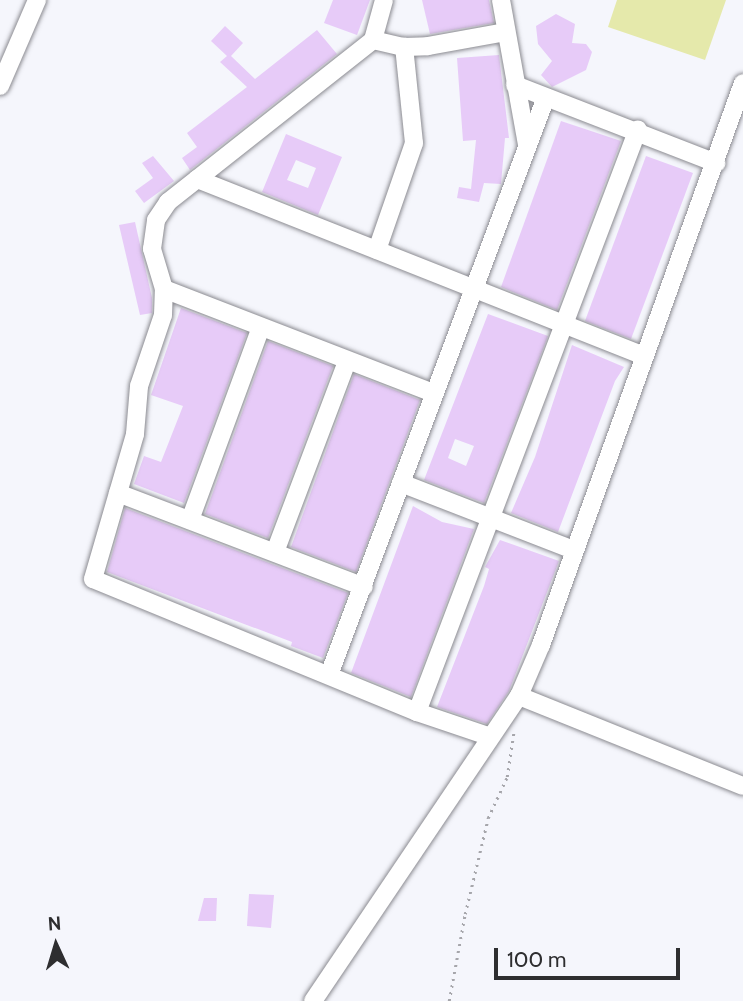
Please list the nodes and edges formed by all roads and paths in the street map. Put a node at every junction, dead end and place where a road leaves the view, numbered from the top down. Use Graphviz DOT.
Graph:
graph roads {
  1 [pos="37,0"];
  2 [pos="384,0"];
  3 [pos="501,0"];
  4 [pos="506,32"];
  5 [pos="373,40"];
  6 [pos="404,47"];
  7 [pos="743,83"];
  8 [pos="515,85"];
  9 [pos="0,86"];
  10 [pos="546,97"];
  11 [pos="738,115"];
  12 [pos="638,130"];
  13 [pos="527,147"];
  14 [pos="716,163"];
  15 [pos="197,179"];
  16 [pos="377,250"];
  17 [pos="474,288"];
  18 [pos="164,289"];
  19 [pos="561,323"];
  20 [pos="260,330"];
  21 [pos="643,356"];
  22 [pos="347,361"];
  23 [pos="434,393"];
  24 [pos="401,483"];
  25 [pos="118,493"];
  26 [pos="490,515"];
  27 [pos="190,520"];
  28 [pos="573,550"];
  29 [pos="275,552"];
  30 [pos="364,587"];
  31 [pos="329,675"];
  32 [pos="519,696"];
  33 [pos="417,712"];
  34 [pos="515,723"];
  35 [pos="488,736"];
  36 [pos="743,786"];
  37 [pos="313,1001"];
  38 [pos="449,1001"];
  1 -- 9 [label="street"];
  2 -- 5 [label="street"];
  3 -- 4 [label="street"];
  4 -- 6 [label="street"];
  4 -- 8 [label="street"];
  5 -- 6 [label="street"];
  5 -- 15 [label="street"];
  6 -- 16 [label="street"];
  7 -- 11 [label="street"];
  8 -- 10 [label="street"];
  8 -- 13 [label="street"];
  10 -- 12 [label="street"];
  10 -- 13 [label="street"];
  11 -- 14 [label="street"];
  12 -- 14 [label="street"];
  12 -- 19 [label="street"];
  13 -- 17 [label="street"];
  14 -- 21 [label="street"];
  15 -- 16 [label="street"];
  15 -- 18 [label="street"];
  16 -- 17 [label="street"];
  17 -- 19 [label="street"];
  17 -- 23 [label="street"];
  18 -- 20 [label="street"];
  18 -- 25 [label="street"];
  19 -- 21 [label="street"];
  19 -- 26 [label="street"];
  20 -- 22 [label="street"];
  20 -- 27 [label="street"];
  21 -- 28 [label="street"];
  22 -- 23 [label="street"];
  22 -- 29 [label="street"];
  23 -- 24 [label="street"];
  24 -- 26 [label="street"];
  24 -- 30 [label="street"];
  25 -- 27 [label="street"];
  25 -- 31 [label="street"];
  26 -- 28 [label="street"];
  26 -- 33 [label="street"];
  27 -- 29 [label="street"];
  28 -- 32 [label="street"];
  29 -- 30 [label="street"];
  30 -- 31 [label="street"];
  31 -- 33 [label="street"];
  32 -- 35 [label="street"];
  32 -- 36 [label="street"];
  33 -- 35 [label="street"];
  34 -- 38 [label="path"];
  35 -- 37 [label="street"];
}
